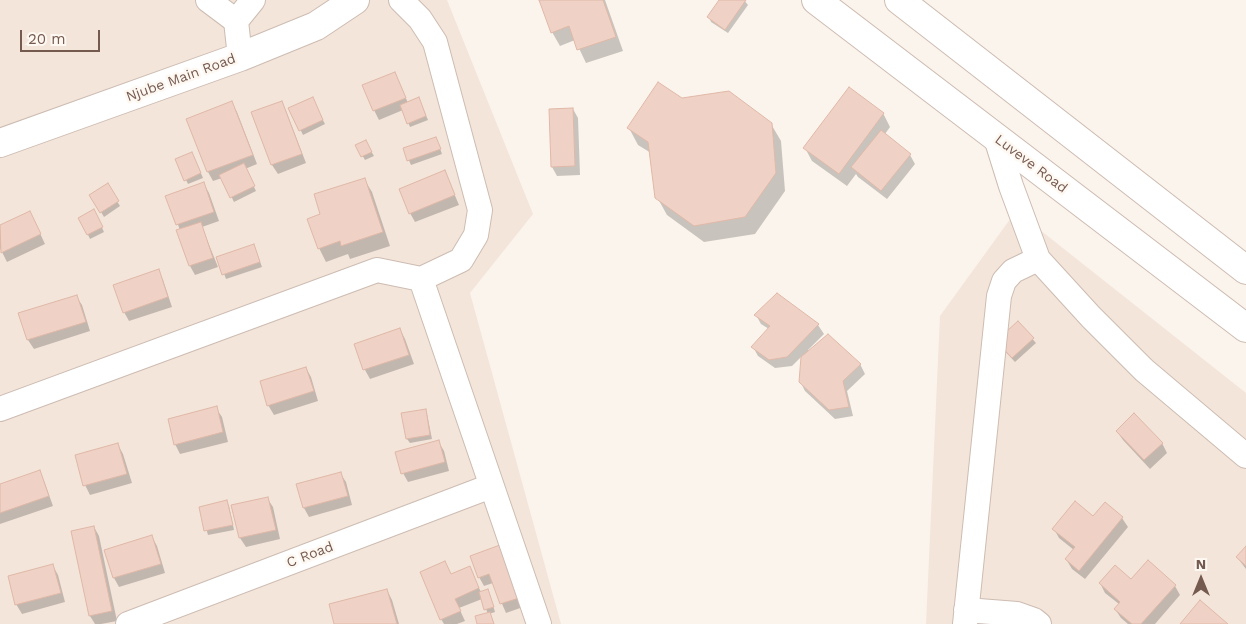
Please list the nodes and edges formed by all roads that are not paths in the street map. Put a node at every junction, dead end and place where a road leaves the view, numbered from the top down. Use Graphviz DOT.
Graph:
graph roads {
  1 [pos="208,0"];
  2 [pos="253,0"];
  3 [pos="355,0"];
  4 [pos="401,0"];
  5 [pos="816,0"];
  6 [pos="899,0"];
  7 [pos="236,21"];
  8 [pos="240,57"];
  9 [pos="996,138"];
  10 [pos="0,144"];
  11 [pos="1038,259"];
  12 [pos="1246,270"];
  13 [pos="421,279"];
  14 [pos="1246,328"];
  15 [pos="0,408"];
  16 [pos="1246,456"];
  17 [pos="492,486"];
  18 [pos="965,617"];
  19 [pos="128,624"];
  20 [pos="539,624"];
  21 [pos="1039,624"];
  1 -- 7 [label="street"];
  2 -- 7 [label="street"];
  3 -- 8 [label="street, Njube Main Road"];
  4 -- 13 [label="street"];
  5 -- 9 [label="street, Luveve Road"];
  6 -- 12 [label="street"];
  7 -- 8 [label="street"];
  8 -- 10 [label="street, Njube Main Road"];
  9 -- 11 [label="street"];
  9 -- 14 [label="street, Luveve Road"];
  11 -- 16 [label="street"];
  11 -- 18 [label="street"];
  13 -- 15 [label="street"];
  13 -- 17 [label="street"];
  17 -- 19 [label="street, C Road"];
  17 -- 20 [label="street"];
  18 -- 21 [label="street"];
}
